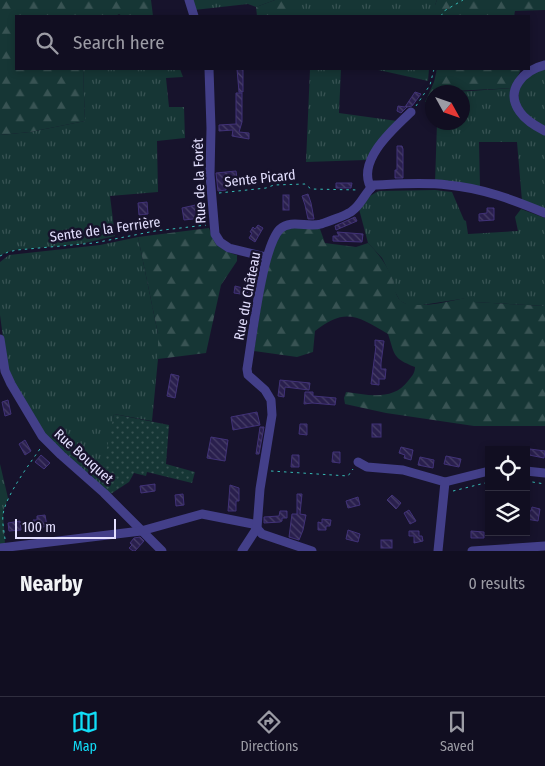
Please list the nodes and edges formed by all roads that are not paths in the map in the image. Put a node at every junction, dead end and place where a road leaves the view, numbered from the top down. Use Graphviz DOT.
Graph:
graph roads {
  1 [pos="190,0"];
  2 [pos="194,15"];
  3 [pos="545,65"];
  4 [pos="209,70"];
  5 [pos="411,112"];
  6 [pos="545,131"];
  7 [pos="369,189"];
  8 [pos="545,213"];
  9 [pos="266,258"];
  10 [pos="0,339"];
  11 [pos="358,462"];
  12 [pos="485,471"];
  13 [pos="530,471"];
  14 [pos="545,473"];
  15 [pos="445,482"];
  16 [pos="257,528"];
  17 [pos="141,531"];
  18 [pos="545,546"];
  19 [pos="3,547"];
  20 [pos="162,551"];
  21 [pos="242,551"];
  22 [pos="312,551"];
  23 [pos="438,551"];
  24 [pos="472,551"];
  1 -- 2 [label="street"];
  3 -- 6 [label="street"];
  4 -- 9 [label="street, Rue de la Forêt"];
  5 -- 7 [label="street"];
  7 -- 8 [label="street"];
  7 -- 9 [label="street, Rue du Château"];
  9 -- 16 [label="street, Rue du Château"];
  10 -- 17 [label="street, Rue Bouquet"];
  11 -- 15 [label="street"];
  12 -- 15 [label="street"];
  13 -- 14 [label="street"];
  15 -- 23 [label="street"];
  16 -- 17 [label="street"];
  16 -- 21 [label="street, Rue du Château"];
  16 -- 22 [label="street"];
  17 -- 19 [label="street"];
  17 -- 20 [label="street, Rue Bouquet"];
  18 -- 24 [label="street"];
}
